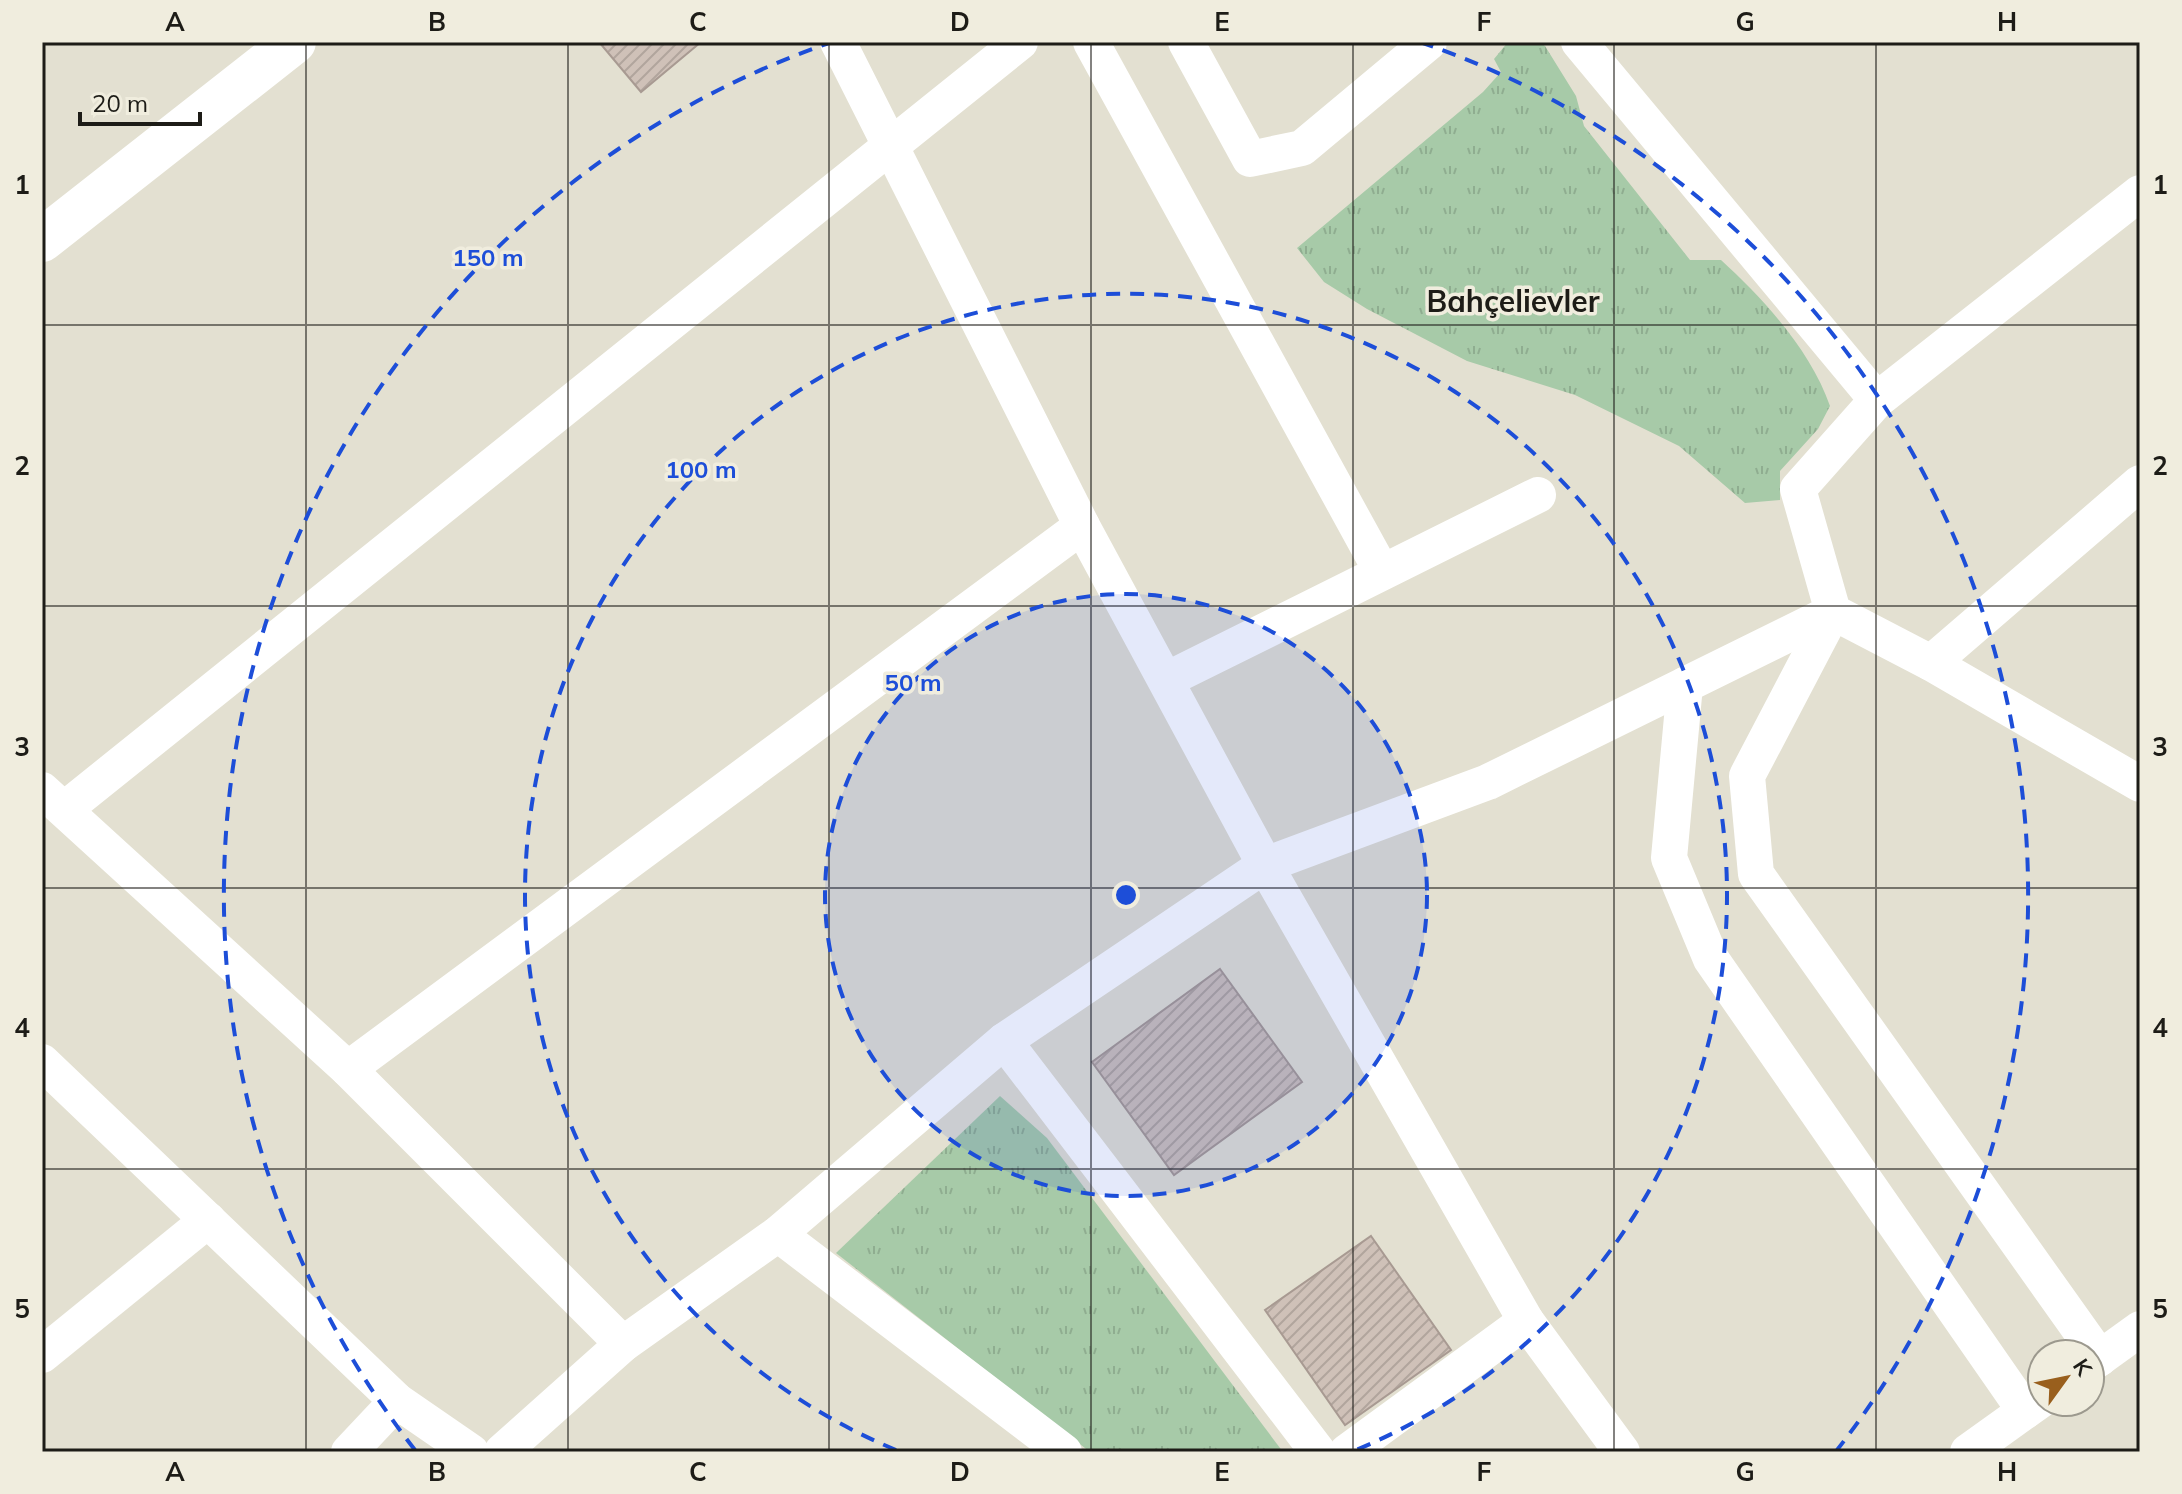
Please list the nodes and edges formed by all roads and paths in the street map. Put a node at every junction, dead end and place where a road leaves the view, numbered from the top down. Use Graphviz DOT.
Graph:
graph roads {
  1 [pos="294,42"];
  2 [pos="838,42"];
  3 [pos="1020,42"];
  4 [pos="1091,42"];
  5 [pos="1186,42"];
  6 [pos="1429,42"];
  7 [pos="1579,42"];
  8 [pos="892,144"];
  9 [pos="2140,193"];
  10 [pos="42,240"];
  11 [pos="1877,400"];
  12 [pos="2140,483"];
  13 [pos="1538,495"];
  14 [pos="1082,526"];
  15 [pos="1382,572"];
  16 [pos="1833,612"];
  17 [pos="1931,663"];
  18 [pos="1166,680"];
  19 [pos="1685,685"];
  20 [pos="2140,784"];
  21 [pos="54,800"];
  22 [pos="1265,865"];
  23 [pos="1004,1041"];
  24 [pos="42,1062"];
  25 [pos="348,1069"];
  26 [pos="208,1220"];
  27 [pos="778,1234"];
  28 [pos="1526,1321"];
  29 [pos="2140,1329"];
  30 [pos="2079,1338"];
  31 [pos="623,1344"];
  32 [pos="2106,1353"];
  33 [pos="42,1355"];
  34 [pos="2026,1395"];
  35 [pos="397,1401"];
  36 [pos="2026,1410"];
  37 [pos="349,1452"];
  38 [pos="471,1452"];
  39 [pos="502,1452"];
  40 [pos="1064,1452"];
  41 [pos="1318,1452"];
  42 [pos="1347,1452"];
  43 [pos="1622,1452"];
  44 [pos="1968,1452"];
  1 -- 10 [label="street"];
  2 -- 8 [label="street"];
  3 -- 8 [label="street"];
  4 -- 15 [label="street"];
  5 -- 6 [label="street"];
  7 -- 11 [label="street"];
  8 -- 14 [label="street"];
  8 -- 21 [label="street"];
  9 -- 11 [label="street"];
  11 -- 16 [label="street"];
  12 -- 17 [label="street"];
  13 -- 15 [label="street"];
  14 -- 18 [label="street"];
  14 -- 25 [label="street"];
  15 -- 18 [label="street"];
  16 -- 17 [label="street"];
  16 -- 19 [label="street"];
  16 -- 30 [label="street"];
  17 -- 20 [label="street"];
  18 -- 22 [label="street"];
  19 -- 22 [label="street"];
  19 -- 34 [label="street"];
  21 -- 25 [label="street"];
  22 -- 23 [label="street"];
  22 -- 28 [label="street"];
  23 -- 27 [label="street"];
  23 -- 41 [label="street"];
  24 -- 26 [label="street"];
  25 -- 31 [label="street"];
  26 -- 33 [label="street"];
  26 -- 35 [label="street"];
  27 -- 31 [label="street"];
  27 -- 40 [label="street"];
  28 -- 42 [label="street"];
  28 -- 43 [label="street"];
  29 -- 32 [label="street"];
  31 -- 39 [label="street"];
  35 -- 37 [label="street"];
  35 -- 38 [label="street"];
  36 -- 44 [label="street"];
}
